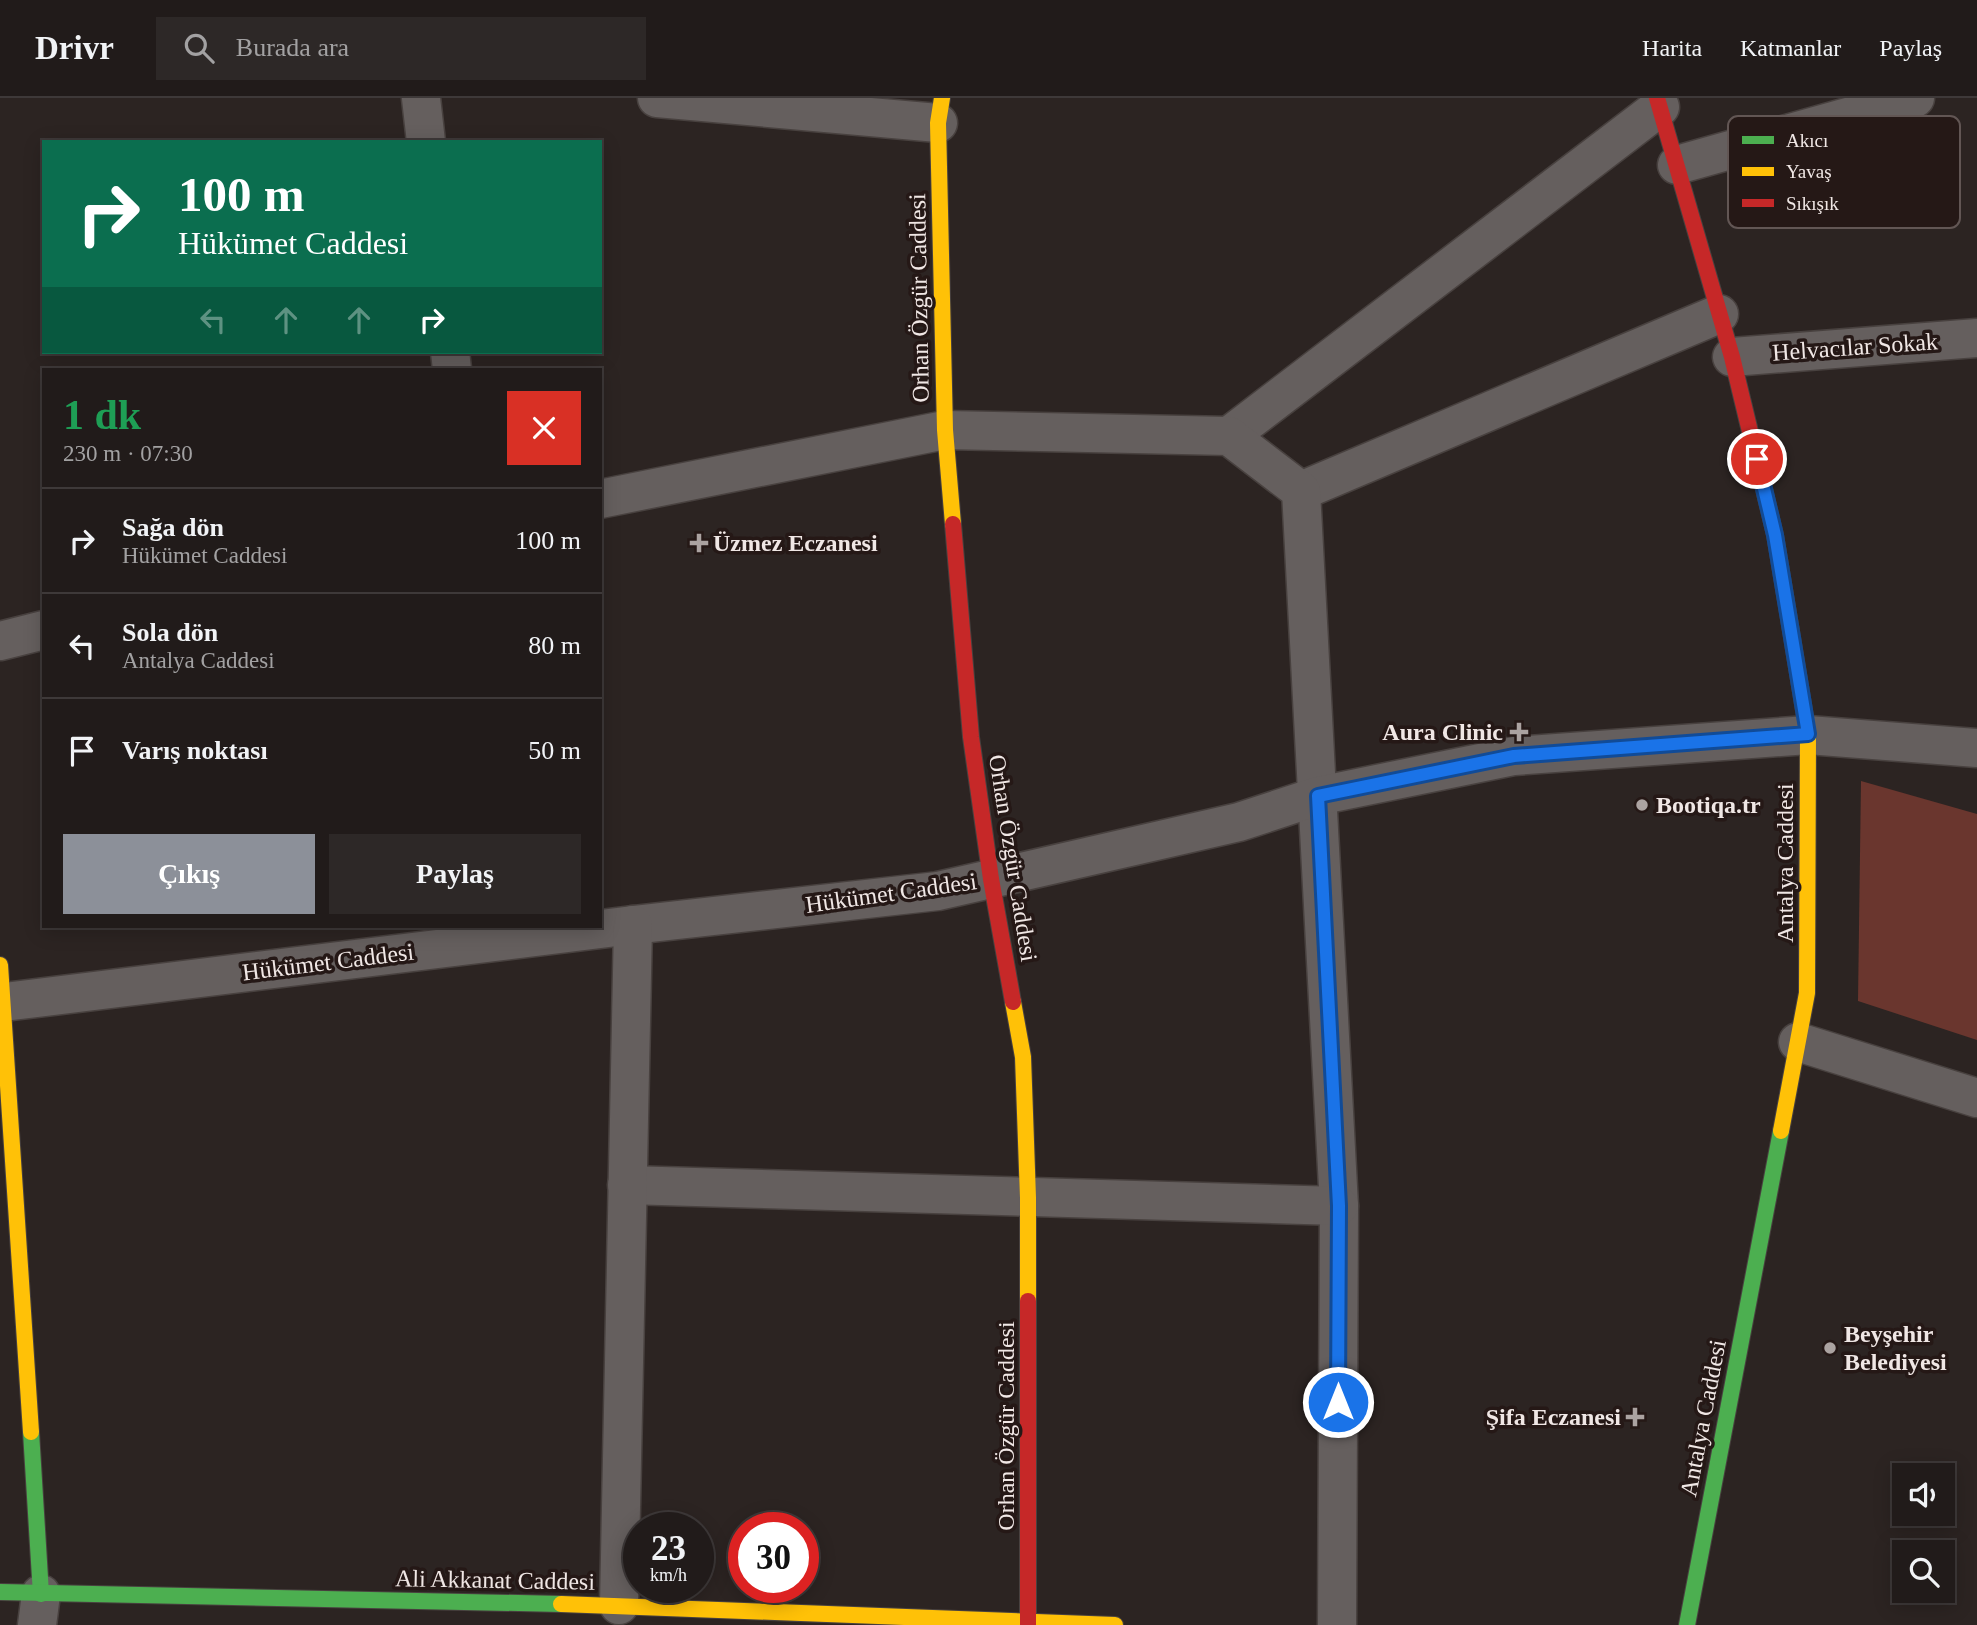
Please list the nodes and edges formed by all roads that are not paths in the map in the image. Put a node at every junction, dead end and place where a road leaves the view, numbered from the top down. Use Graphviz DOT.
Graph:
graph roads {
  1 [pos="421,98"];
  2 [pos="657,98"];
  3 [pos="1915,98"];
  4 [pos="1659,101"];
  5 [pos="940,110"];
  6 [pos="1850,116"];
  7 [pos="426,140"];
  8 [pos="1728,150"];
  9 [pos="1677,164"];
  10 [pos="1719,314"];
  11 [pos="1977,338"];
  12 [pos="1732,357"];
  13 [pos="945,430"];
  14 [pos="1229,436"];
  15 [pos="1301,491"];
  16 [pos="602,499"];
  17 [pos="42,630"];
  18 [pos="0,641"];
  19 [pos="1808,734"];
  20 [pos="1977,748"];
  21 [pos="1318,796"];
  22 [pos="991,879"];
  23 [pos="632,925"];
  24 [pos="600,928"];
  25 [pos="602,928"];
  26 [pos="2,984"];
  27 [pos="1798,1042"];
  28 [pos="1977,1098"];
  29 [pos="627,1185"];
  30 [pos="1028,1198"];
  31 [pos="1339,1206"];
  32 [pos="0,1592"];
  33 [pos="619,1605"];
  34 [pos="39,1610"];
  35 [pos="1028,1623"];
  36 [pos="18,1625"];
  37 [pos="1115,1625"];
  38 [pos="1337,1625"];
  39 [pos="1687,1625"];
  1 -- 7 [label="street"];
  2 -- 5 [label="street"];
  3 -- 6 [label="street"];
  4 -- 9 [label="main road, Antalya Caddesi"];
  4 -- 14 [label="street"];
  5 -- 13 [label="main road, Orhan Özgür Caddesi"];
  8 -- 9 [label="street"];
  9 -- 10 [label="main road, Antalya Caddesi"];
  10 -- 12 [label="main road, Antalya Caddesi"];
  10 -- 15 [label="street"];
  11 -- 12 [label="street, Helvacılar Sokak"];
  12 -- 19 [label="main road, Antalya Caddesi"];
  13 -- 14 [label="street"];
  13 -- 16 [label="street"];
  13 -- 22 [label="main road, Orhan Özgür Caddesi"];
  14 -- 15 [label="street"];
  15 -- 21 [label="street"];
  17 -- 18 [label="street"];
  19 -- 20 [label="street, Hükümet Caddesi"];
  19 -- 21 [label="street, Hükümet Caddesi"];
  19 -- 27 [label="main road, Antalya Caddesi"];
  21 -- 22 [label="street, Hükümet Caddesi"];
  21 -- 31 [label="street"];
  22 -- 23 [label="street, Hükümet Caddesi"];
  22 -- 30 [label="main road, Orhan Özgür Caddesi"];
  23 -- 25 [label="street, Hükümet Caddesi"];
  23 -- 29 [label="street"];
  24 -- 26 [label="street, Hükümet Caddesi"];
  26 -- 34 [label="main road"];
  27 -- 28 [label="street"];
  27 -- 39 [label="main road, Antalya Caddesi"];
  29 -- 30 [label="street"];
  29 -- 33 [label="street"];
  30 -- 31 [label="street"];
  30 -- 35 [label="main road, Orhan Özgür Caddesi"];
  31 -- 38 [label="street"];
  32 -- 34 [label="main road, Ali Akkanat Caddesi"];
  33 -- 34 [label="main road, Ali Akkanat Caddesi"];
  33 -- 35 [label="main road, Ali Akkanat Caddesi"];
  34 -- 36 [label="main road"];
  35 -- 37 [label="main road, Ali Akkanat Caddesi"];
}
